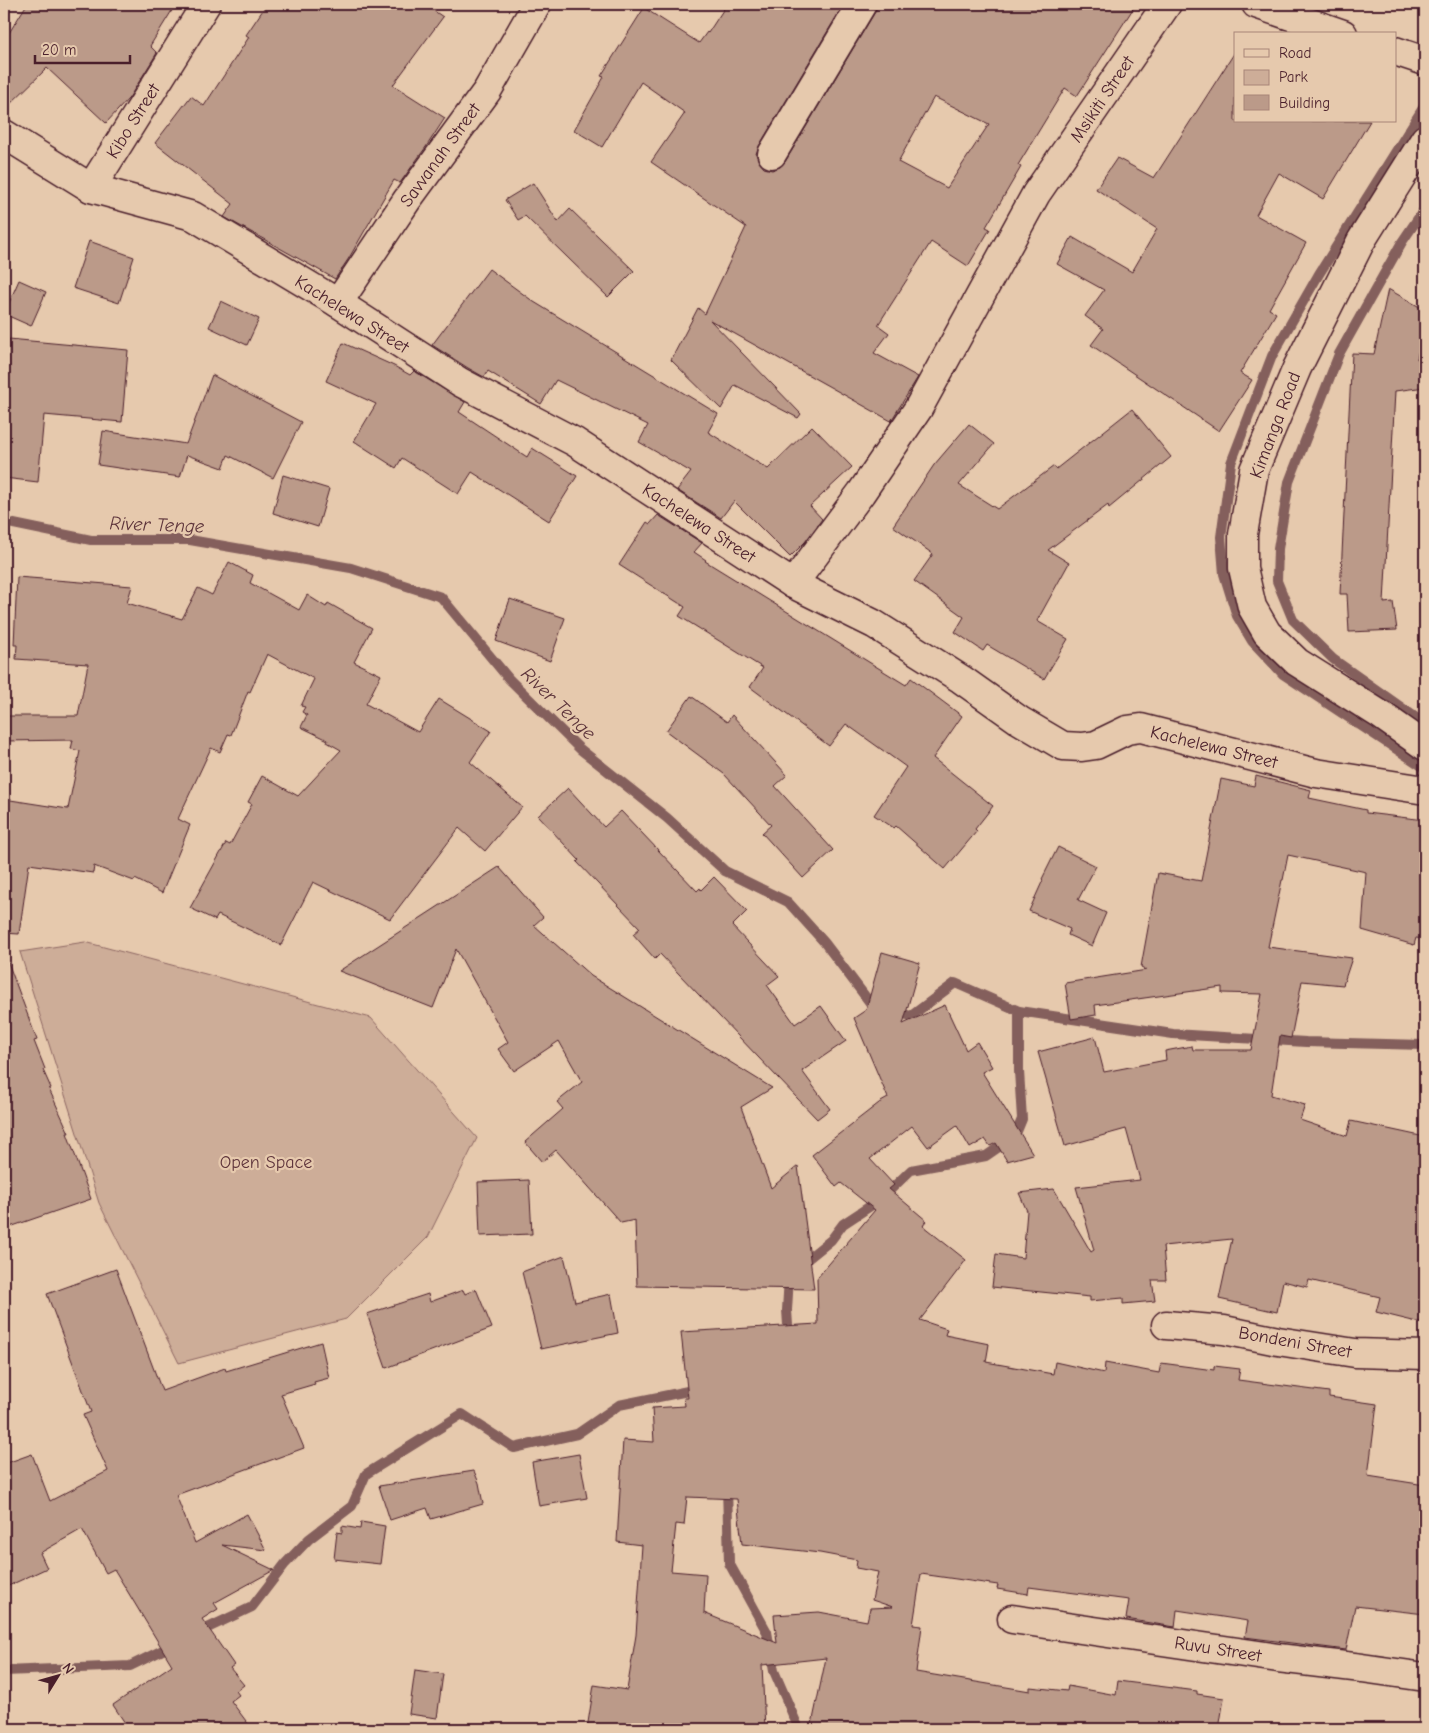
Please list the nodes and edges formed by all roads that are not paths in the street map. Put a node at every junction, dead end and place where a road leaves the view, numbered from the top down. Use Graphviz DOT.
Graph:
graph roads {
  1 [pos="537,4"];
  2 [pos="862,4"];
  3 [pos="1167,4"];
  4 [pos="1256,4"];
  5 [pos="199,6"];
  6 [pos="1337,32"];
  7 [pos="1396,51"];
  8 [pos="1425,61"];
  9 [pos="4,134"];
  10 [pos="1425,139"];
  11 [pos="772,154"];
  12 [pos="91,188"];
  13 [pos="338,303"];
  14 [pos="793,584"];
  15 [pos="1425,746"];
  16 [pos="1425,790"];
  17 [pos="1166,1325"];
  18 [pos="1425,1356"];
  19 [pos="1012,1619"];
  20 [pos="1425,1677"];
  1 -- 13 [label="street, Savvanah Street"];
  2 -- 11 [label="street"];
  3 -- 14 [label="street, Msikiti Street"];
  4 -- 6 [label="street"];
  5 -- 12 [label="street, Kibo Street"];
  7 -- 8 [label="street"];
  9 -- 12 [label="street, Kachelewa Street"];
  10 -- 15 [label="street, Kimanga Road"];
  12 -- 13 [label="street, Kachelewa Street"];
  13 -- 14 [label="street, Kachelewa Street"];
  14 -- 16 [label="street, Kachelewa Street"];
  17 -- 18 [label="street, Bondeni Street"];
  19 -- 20 [label="street, Ruvu Street"];
}
